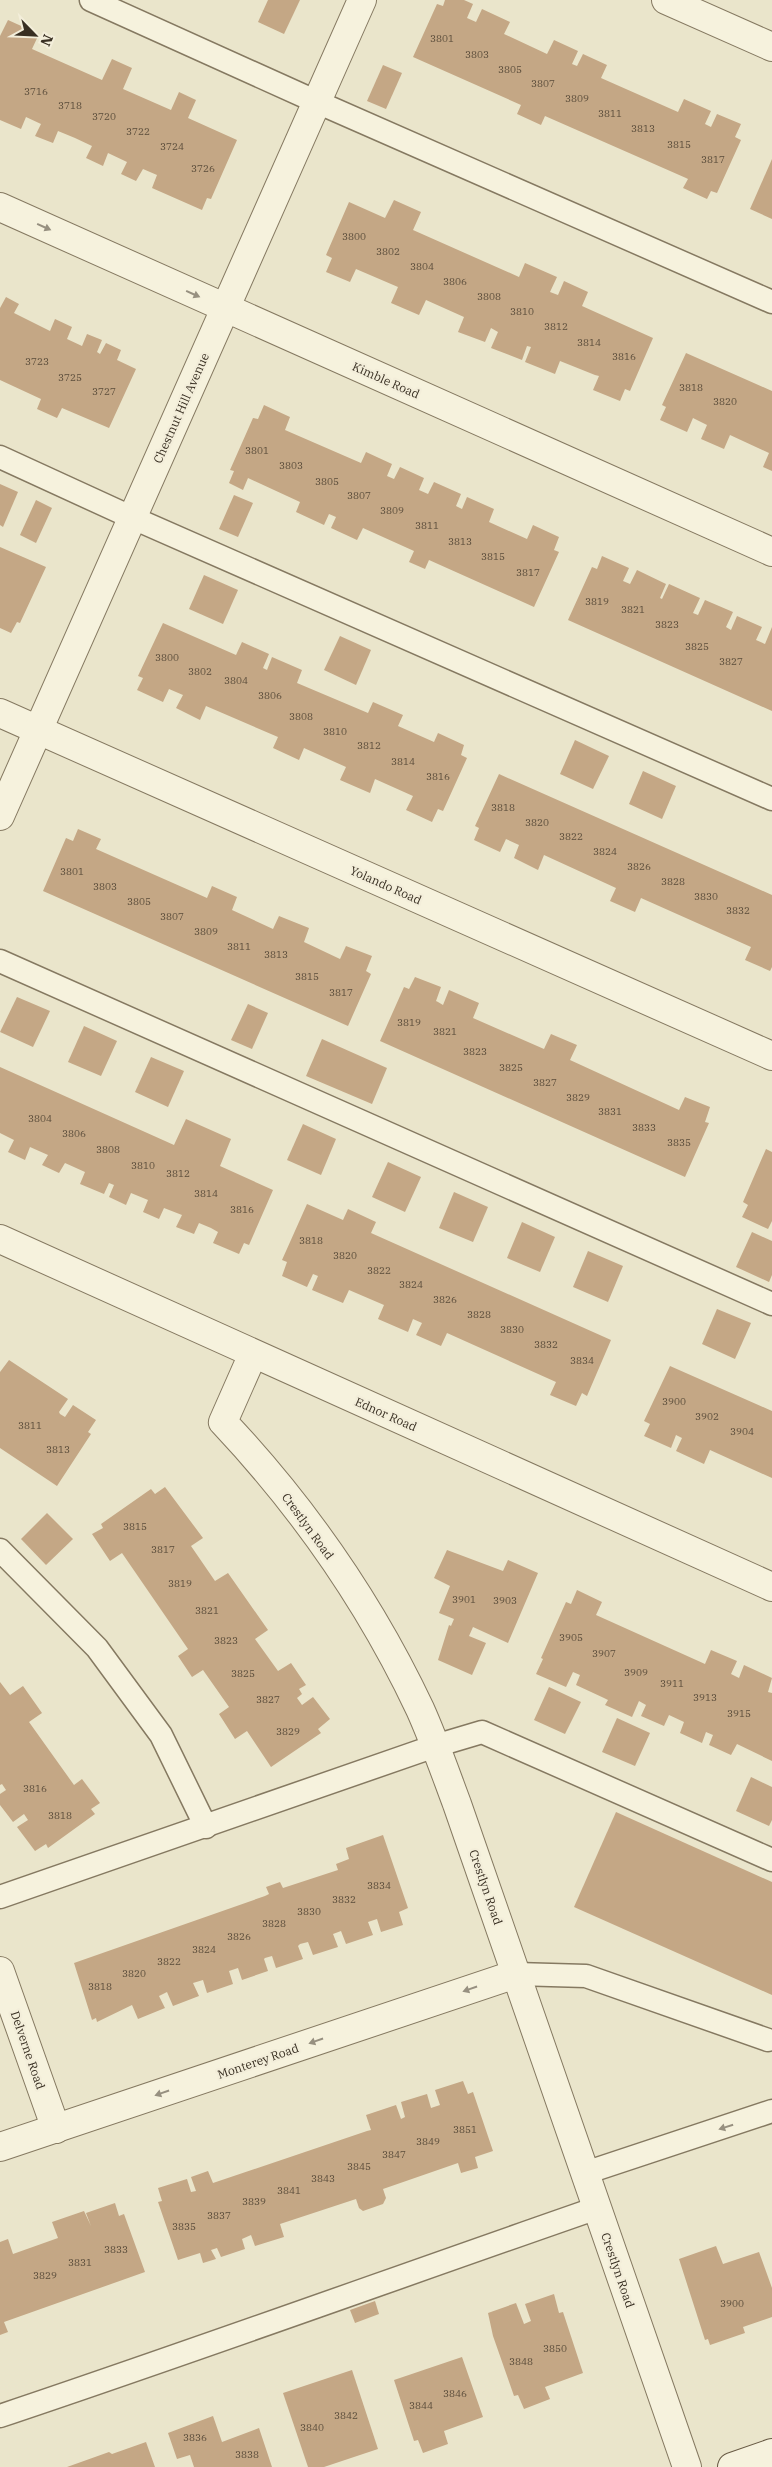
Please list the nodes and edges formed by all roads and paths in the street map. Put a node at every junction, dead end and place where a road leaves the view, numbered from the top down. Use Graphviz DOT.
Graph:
graph roads {
  1 [pos="91,0"];
  2 [pos="362,0"];
  3 [pos="666,0"];
  4 [pos="772,47"];
  5 [pos="317,102"];
  6 [pos="0,207"];
  7 [pos="772,302"];
  8 [pos="225,308"];
  9 [pos="0,457"];
  10 [pos="133,518"];
  11 [pos="772,552"];
  12 [pos="0,713"];
  13 [pos="38,730"];
  14 [pos="772,799"];
  15 [pos="0,816"];
  16 [pos="0,961"];
  17 [pos="772,1056"];
  18 [pos="0,1239"];
  19 [pos="772,1304"];
  20 [pos="253,1354"];
  21 [pos="0,1550"];
  22 [pos="772,1587"];
  23 [pos="435,1746"];
  24 [pos="206,1826"];
  25 [pos="772,1860"];
  26 [pos="0,1897"];
  27 [pos="0,1971"];
  28 [pos="516,1974"];
  29 [pos="768,2040"];
  30 [pos="772,2112"];
  31 [pos="56,2129"];
  32 [pos="0,2147"];
  33 [pos="585,2173"];
  34 [pos="597,2208"];
  35 [pos="0,2416"];
  36 [pos="772,2453"];
  37 [pos="687,2467"];
  38 [pos="732,2467"];
  1 -- 5 [label="lane"];
  2 -- 5 [label="street, Chestnut Hill Avenue"];
  3 -- 4 [label="street"];
  5 -- 7 [label="lane"];
  5 -- 8 [label="street, Chestnut Hill Avenue"];
  6 -- 8 [label="street, Kimble Road, one-way"];
  8 -- 10 [label="street, Chestnut Hill Avenue"];
  8 -- 11 [label="street, Kimble Road"];
  9 -- 10 [label="lane"];
  10 -- 13 [label="street, Chestnut Hill Avenue"];
  10 -- 14 [label="lane"];
  12 -- 13 [label="street, Yolando Road"];
  13 -- 15 [label="street, Chestnut Hill Avenue"];
  13 -- 17 [label="street, Yolando Road"];
  16 -- 19 [label="lane"];
  18 -- 20 [label="street, Ednor Road"];
  20 -- 22 [label="street, Ednor Road"];
  20 -- 23 [label="street, Crestlyn Road"];
  21 -- 24 [label="lane"];
  23 -- 24 [label="lane"];
  23 -- 25 [label="lane"];
  23 -- 28 [label="street, Crestlyn Road"];
  24 -- 26 [label="lane"];
  27 -- 31 [label="street, Delverne Road"];
  28 -- 29 [label="lane"];
  28 -- 31 [label="street, Monterey Road, one-way"];
  28 -- 33 [label="street, Crestlyn Road"];
  30 -- 33 [label="lane, one-way"];
  31 -- 32 [label="street, Monterey Road"];
  33 -- 34 [label="street, Crestlyn Road"];
  34 -- 35 [label="lane"];
  34 -- 37 [label="street, Crestlyn Road"];
  36 -- 38 [label="street"];
}
